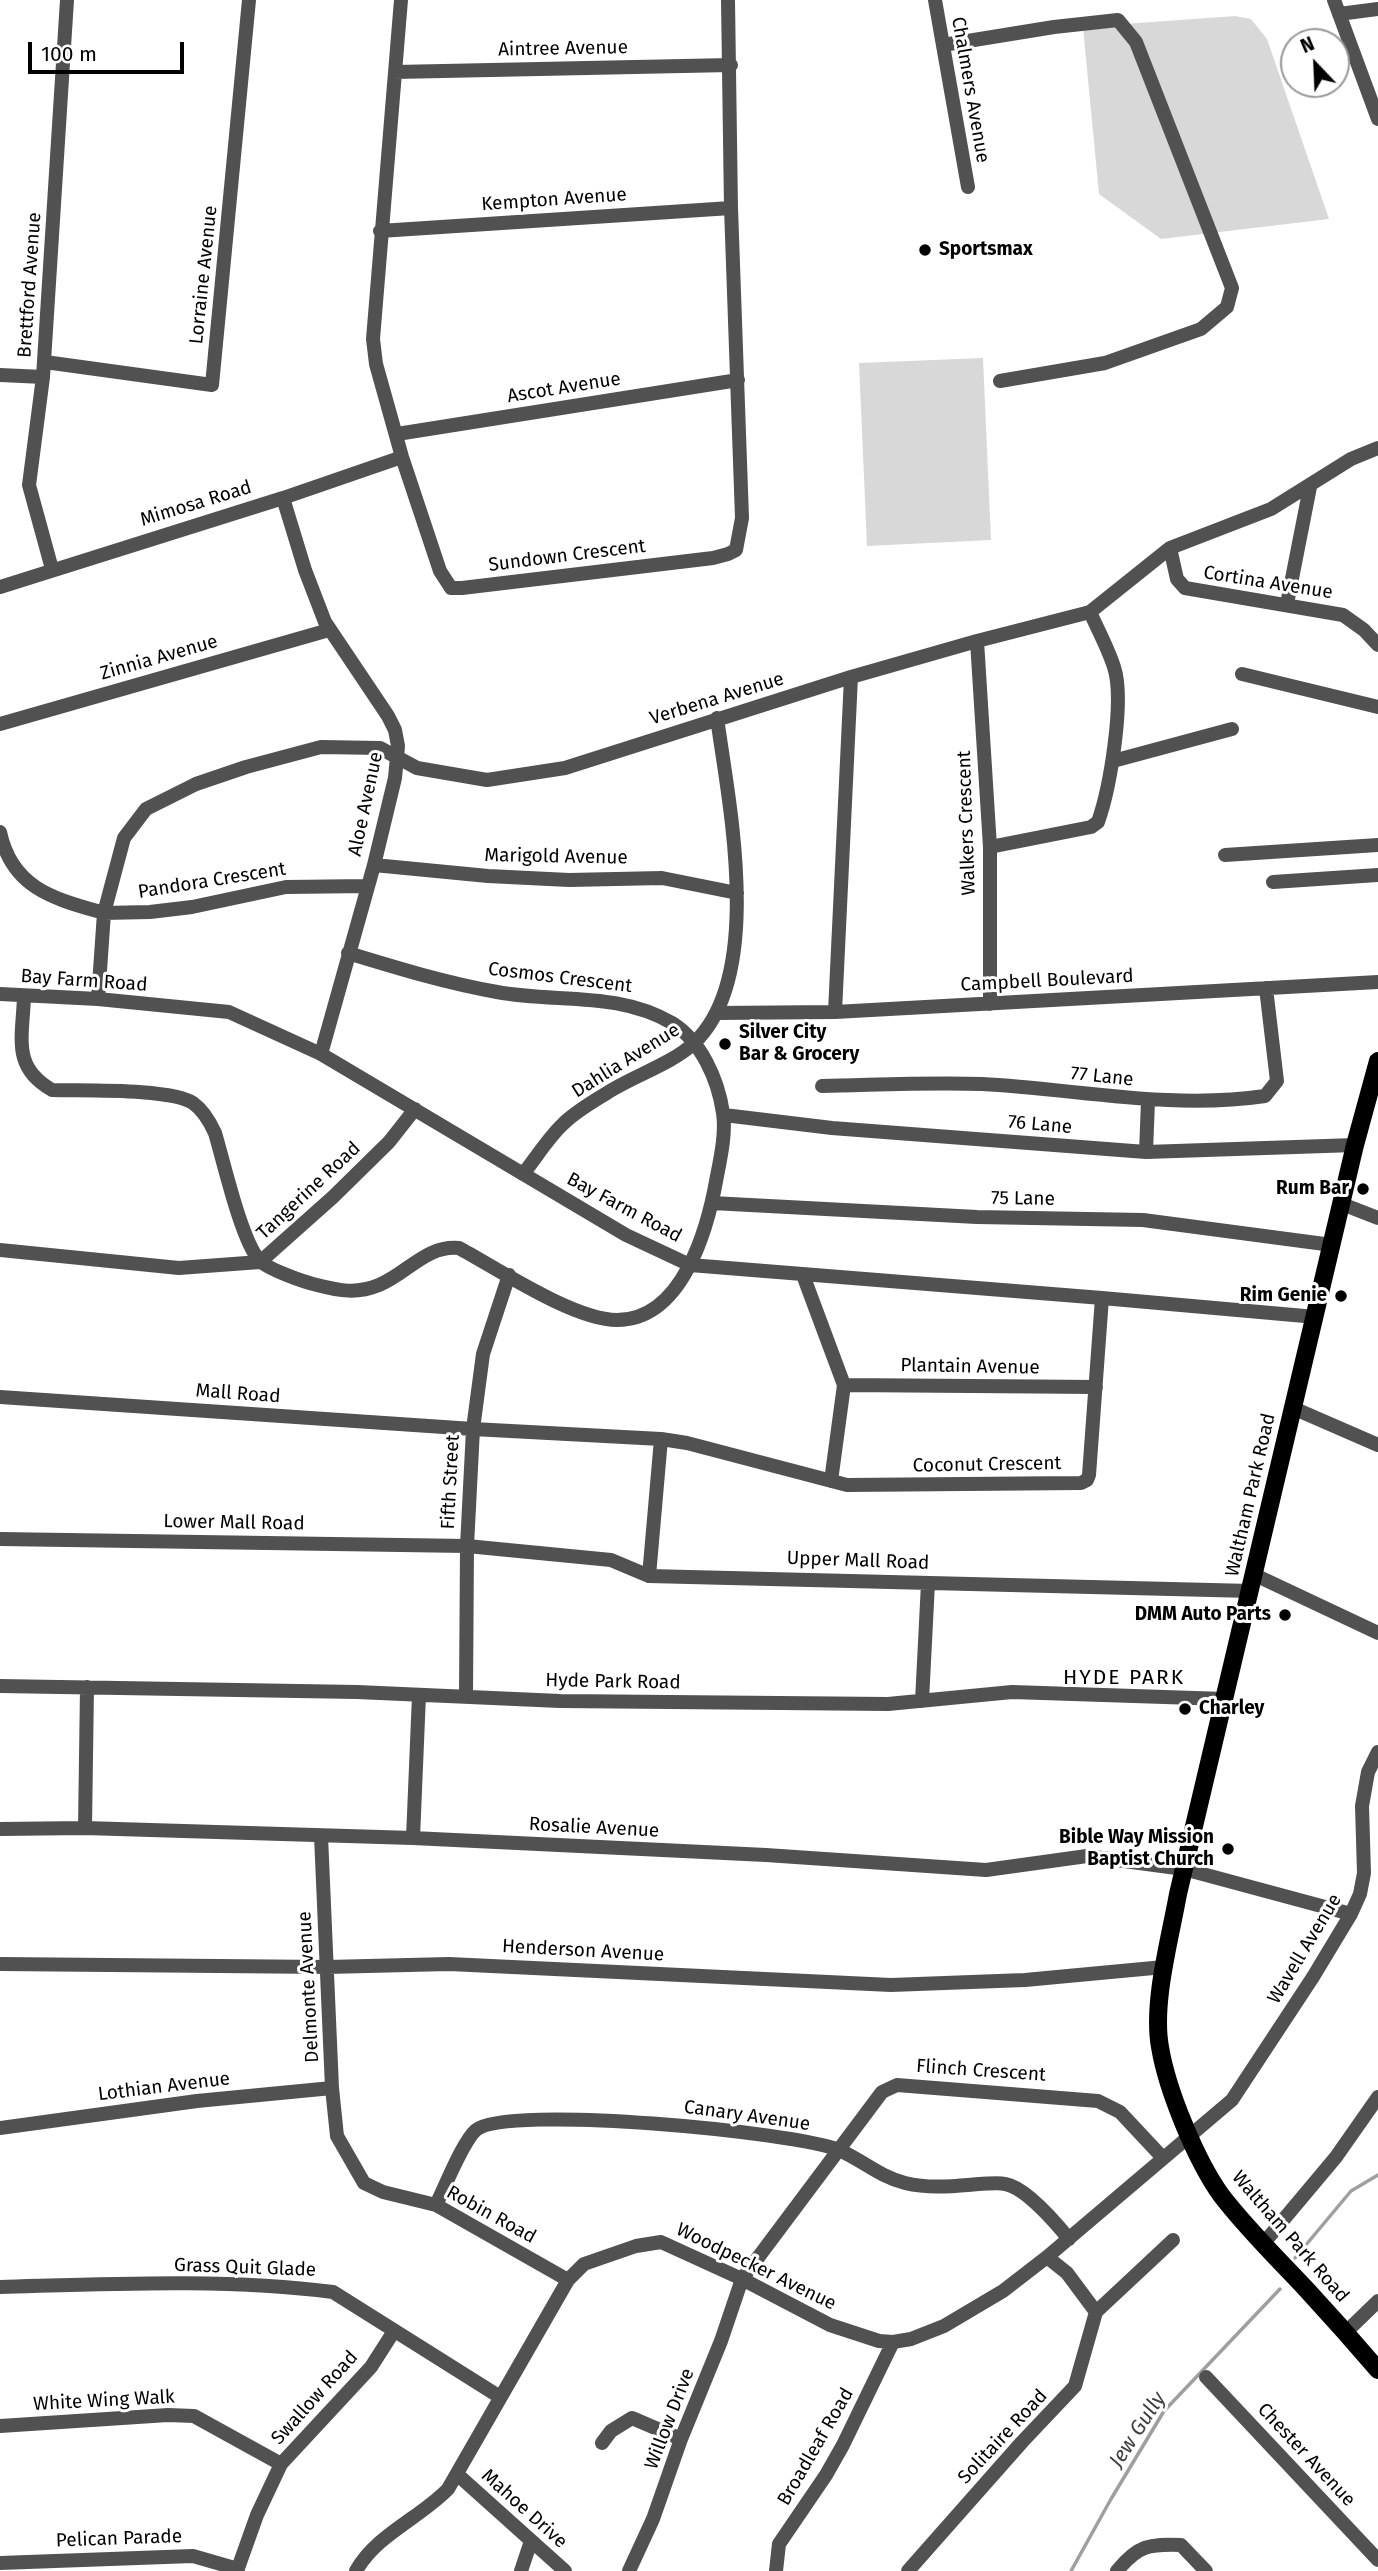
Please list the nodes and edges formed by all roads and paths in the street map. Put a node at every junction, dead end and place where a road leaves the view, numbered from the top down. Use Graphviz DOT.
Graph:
graph roads {
  1 [pos="67,0"];
  2 [pos="249,0"];
  3 [pos="401,0"];
  4 [pos="728,0"];
  5 [pos="935,0"];
  6 [pos="1336,7"];
  7 [pos="1378,9"];
  8 [pos="943,45"];
  9 [pos="731,65"];
  10 [pos="395,72"];
  11 [pos="1378,119"];
  12 [pos="968,187"];
  13 [pos="731,208"];
  14 [pos="380,231"];
  15 [pos="45,362"];
  16 [pos="0,375"];
  17 [pos="43,377"];
  18 [pos="738,380"];
  19 [pos="1000,381"];
  20 [pos="397,434"];
  21 [pos="1378,448"];
  22 [pos="402,457"];
  23 [pos="1310,487"];
  24 [pos="283,498"];
  25 [pos="1170,548"];
  26 [pos="52,569"];
  27 [pos="0,587"];
  28 [pos="1287,604"];
  29 [pos="1090,612"];
  30 [pos="329,630"];
  31 [pos="976,641"];
  32 [pos="1378,645"];
  33 [pos="1242,674"];
  34 [pos="851,677"];
  35 [pos="1378,707"];
  36 [pos="717,718"];
  37 [pos="0,724"];
  38 [pos="1232,729"];
  39 [pos="398,758"];
  40 [pos="1113,761"];
  41 [pos="0,832"];
  42 [pos="1378,845"];
  43 [pos="990,847"];
  44 [pos="1225,855"];
  45 [pos="374,865"];
  46 [pos="1378,875"];
  47 [pos="1273,882"];
  48 [pos="367,886"];
  49 [pos="737,893"];
  50 [pos="104,913"];
  51 [pos="348,953"];
  52 [pos="1378,982"];
  53 [pos="1266,988"];
  54 [pos="0,994"];
  55 [pos="24,996"];
  56 [pos="98,999"];
  57 [pos="990,1004"];
  58 [pos="835,1012"];
  59 [pos="717,1013"];
  60 [pos="694,1043"];
  61 [pos="321,1055"];
  62 [pos="1378,1061"];
  63 [pos="822,1086"];
  64 [pos="1148,1101"];
  65 [pos="415,1109"];
  66 [pos="723,1115"];
  67 [pos="1355,1145"];
  68 [pos="1146,1152"];
  69 [pos="523,1174"];
  70 [pos="712,1203"];
  71 [pos="1342,1204"];
  72 [pos="1378,1218"];
  73 [pos="1332,1245"];
  74 [pos="0,1251"];
  75 [pos="260,1262"];
  76 [pos="690,1265"];
  77 [pos="509,1275"];
  78 [pos="803,1275"];
  79 [pos="1102,1298"];
  80 [pos="1316,1317"];
  81 [pos="844,1385"];
  82 [pos="1096,1387"];
  83 [pos="0,1397"];
  84 [pos="1293,1408"];
  85 [pos="473,1430"];
  86 [pos="661,1439"];
  87 [pos="1378,1444"];
  88 [pos="831,1481"];
  89 [pos="0,1539"];
  90 [pos="467,1546"];
  91 [pos="649,1576"];
  92 [pos="928,1583"];
  93 [pos="1253,1583"];
  94 [pos="1378,1633"];
  95 [pos="0,1686"];
  96 [pos="87,1687"];
  97 [pos="419,1695"];
  98 [pos="466,1695"];
  99 [pos="1225,1699"];
  100 [pos="922,1700"];
  101 [pos="1378,1752"];
  102 [pos="85,1828"];
  103 [pos="0,1829"];
  104 [pos="321,1836"];
  105 [pos="413,1838"];
  106 [pos="1184,1869"];
  107 [pos="1351,1914"];
  108 [pos="0,1964"];
  109 [pos="327,1967"];
  110 [pos="1164,1967"];
  111 [pos="332,2088"];
  112 [pos="1378,2097"];
  113 [pos="0,2128"];
  114 [pos="1190,2134"];
  115 [pos="337,2136"];
  116 [pos="838,2150"];
  117 [pos="1163,2158"];
  118 [pos="436,2205"];
  119 [pos="1069,2239"];
  120 [pos="1173,2240"];
  121 [pos="1263,2244"];
  122 [pos="1047,2257"];
  123 [pos="741,2279"];
  124 [pos="568,2280"];
  125 [pos="0,2287"];
  126 [pos="1378,2301"];
  127 [pos="1096,2312"];
  128 [pos="394,2331"];
  129 [pos="1346,2332"];
  130 [pos="893,2342"];
  131 [pos="1378,2370"];
  132 [pos="1206,2377"];
  133 [pos="500,2397"];
  134 [pos="0,2426"];
  135 [pos="681,2438"];
  136 [pos="602,2443"];
  137 [pos="281,2464"];
  138 [pos="458,2475"];
  139 [pos="531,2541"];
  140 [pos="1378,2560"];
  141 [pos="0,2563"];
  142 [pos="237,2570"];
  143 [pos="356,2571"];
  144 [pos="520,2571"];
  145 [pos="565,2571"];
  146 [pos="629,2571"];
  147 [pos="776,2571"];
  148 [pos="908,2571"];
  149 [pos="1116,2571"];
  150 [pos="1206,2571"];
  1 -- 15 [label="street, Brettford Avenue"];
  2 -- 15 [label="street, Lorraine Avenue"];
  3 -- 10 [label="street, Sundown Crescent"];
  4 -- 9 [label="street, Sundown Crescent"];
  5 -- 8 [label="street, Chalmers Avenue"];
  6 -- 7 [label="street"];
  6 -- 11 [label="street"];
  8 -- 12 [label="street, Chalmers Avenue"];
  8 -- 19 [label="street"];
  9 -- 10 [label="street, Aintree Avenue"];
  9 -- 13 [label="street, Sundown Crescent"];
  10 -- 14 [label="street, Sundown Crescent"];
  13 -- 14 [label="street, Kempton Avenue"];
  13 -- 18 [label="street, Sundown Crescent"];
  14 -- 20 [label="street, Sundown Crescent"];
  15 -- 17 [label="street, Brettford Avenue"];
  16 -- 17 [label="street"];
  17 -- 26 [label="street, Brettford Avenue"];
  18 -- 20 [label="street, Ascot Avenue"];
  18 -- 22 [label="street, Sundown Crescent"];
  20 -- 22 [label="street, Sundown Crescent"];
  21 -- 23 [label="street, Verbena Avenue"];
  22 -- 24 [label="street, Mimosa Road"];
  23 -- 25 [label="street, Verbena Avenue"];
  23 -- 28 [label="street"];
  24 -- 26 [label="street, Mimosa Road"];
  24 -- 30 [label="street, Aloe Avenue"];
  25 -- 28 [label="street, Cortina Avenue"];
  25 -- 29 [label="street, Verbena Avenue"];
  26 -- 27 [label="street, Mimosa Road"];
  28 -- 32 [label="street, Cortina Avenue"];
  29 -- 31 [label="street, Verbena Avenue"];
  29 -- 40 [label="street"];
  30 -- 37 [label="street, Zinnia Avenue"];
  30 -- 39 [label="street, Aloe Avenue"];
  31 -- 34 [label="street, Verbena Avenue"];
  31 -- 43 [label="street, Walkers Crescent"];
  33 -- 35 [label="street"];
  34 -- 36 [label="street, Verbena Avenue"];
  34 -- 58 [label="street"];
  36 -- 39 [label="street, Verbena Avenue"];
  36 -- 49 [label="street, Dahlia Avenue"];
  38 -- 40 [label="street"];
  39 -- 45 [label="street, Aloe Avenue"];
  39 -- 50 [label="street, Verbena Avenue"];
  40 -- 43 [label="street"];
  41 -- 50 [label="street, Pandora Crescent"];
  42 -- 44 [label="street"];
  43 -- 57 [label="street, Walkers Crescent"];
  45 -- 48 [label="street, Aloe Avenue"];
  45 -- 49 [label="street, Marigold Avenue"];
  46 -- 47 [label="street"];
  48 -- 50 [label="street, Pandora Crescent"];
  48 -- 51 [label="street, Aloe Avenue"];
  49 -- 59 [label="street, Dahlia Avenue"];
  50 -- 56 [label="street, Verbena Avenue"];
  51 -- 60 [label="street, Cosmos Crescent"];
  51 -- 61 [label="street, Aloe Avenue"];
  52 -- 53 [label="street, Campbell Boulevard"];
  53 -- 57 [label="street, Campbell Boulevard"];
  53 -- 64 [label="street, 77 Lane"];
  54 -- 55 [label="street, Bay Farm Road"];
  55 -- 56 [label="street, Bay Farm Road"];
  55 -- 75 [label="street"];
  56 -- 61 [label="street, Bay Farm Road"];
  57 -- 58 [label="street, Campbell Boulevard"];
  58 -- 59 [label="street, Campbell Boulevard"];
  59 -- 60 [label="street, Dahlia Avenue"];
  60 -- 66 [label="street, Cosmos Crescent"];
  60 -- 69 [label="street, Dahlia Avenue"];
  61 -- 65 [label="street, Bay Farm Road"];
  62 -- 67 [label="main road, Waltham Park Road"];
  63 -- 64 [label="street, 77 Lane"];
  64 -- 68 [label="street"];
  65 -- 69 [label="street, Bay Farm Road"];
  65 -- 75 [label="street, Tangerine Road"];
  66 -- 68 [label="street, 76 Lane"];
  66 -- 70 [label="street, Cosmos Crescent"];
  67 -- 68 [label="street, 76 Lane"];
  67 -- 71 [label="main road, Waltham Park Road"];
  69 -- 76 [label="street, Bay Farm Road"];
  70 -- 73 [label="street, 75 Lane"];
  70 -- 76 [label="street, Cosmos Crescent"];
  71 -- 72 [label="street"];
  71 -- 73 [label="main road, Waltham Park Road"];
  73 -- 80 [label="main road, Waltham Park Road"];
  74 -- 75 [label="street, Tangerine Road"];
  75 -- 77 [label="street, Cosmos Crescent"];
  76 -- 77 [label="street, Cosmos Crescent"];
  76 -- 78 [label="street, Bay Farm Road"];
  77 -- 85 [label="street, Fifth Street"];
  78 -- 79 [label="street, Bay Farm Road"];
  78 -- 81 [label="street"];
  79 -- 80 [label="street, Bay Farm Road"];
  79 -- 82 [label="street, Coconut Crescent"];
  80 -- 84 [label="main road, Waltham Park Road"];
  81 -- 82 [label="street, Plantain Avenue"];
  81 -- 88 [label="street"];
  82 -- 88 [label="street, Coconut Crescent"];
  83 -- 85 [label="street, Mall Road"];
  84 -- 87 [label="street"];
  84 -- 93 [label="main road, Waltham Park Road"];
  85 -- 86 [label="street, Coconut Crescent"];
  85 -- 90 [label="street, Fifth Street"];
  86 -- 88 [label="street, Coconut Crescent"];
  86 -- 91 [label="street"];
  89 -- 90 [label="street, Lower Mall Road"];
  90 -- 91 [label="street, Upper Mall Road"];
  90 -- 98 [label="street, Fifth Street"];
  91 -- 92 [label="street, Upper Mall Road"];
  92 -- 93 [label="street, Upper Mall Road"];
  92 -- 100 [label="street"];
  93 -- 94 [label="street"];
  93 -- 99 [label="main road, Waltham Park Road"];
  95 -- 96 [label="street, Hyde Park Road"];
  96 -- 97 [label="street, Hyde Park Road"];
  96 -- 102 [label="street"];
  97 -- 98 [label="street, Hyde Park Road"];
  97 -- 105 [label="street"];
  98 -- 100 [label="street, Hyde Park Road"];
  99 -- 100 [label="street, Hyde Park Road"];
  99 -- 106 [label="main road, Waltham Park Road"];
  101 -- 107 [label="street, Wavell Avenue"];
  102 -- 103 [label="street, Rosalie Avenue"];
  102 -- 104 [label="street, Rosalie Avenue"];
  104 -- 105 [label="street, Rosalie Avenue"];
  104 -- 109 [label="street, Delmonte Avenue"];
  105 -- 106 [label="street, Rosalie Avenue"];
  106 -- 107 [label="street, Rosalie Avenue"];
  106 -- 110 [label="main road, Waltham Park Road"];
  107 -- 114 [label="street, Wavell Avenue"];
  108 -- 109 [label="street, Henderson Avenue"];
  109 -- 110 [label="street, Henderson Avenue"];
  109 -- 111 [label="street, Delmonte Avenue"];
  110 -- 114 [label="main road, Waltham Park Road"];
  111 -- 113 [label="street, Lothian Avenue"];
  111 -- 115 [label="street, Delmonte Avenue"];
  112 -- 121 [label="street"];
  114 -- 117 [label="street, Woodpecker Avenue"];
  114 -- 121 [label="main road, Waltham Park Road"];
  115 -- 118 [label="street, Robin Road"];
  116 -- 117 [label="street, Flinch Crescent"];
  116 -- 118 [label="street, Canary Avenue"];
  116 -- 119 [label="street, Canary Avenue"];
  116 -- 123 [label="street, Flinch Crescent"];
  117 -- 119 [label="street, Woodpecker Avenue"];
  118 -- 124 [label="street, Robin Road"];
  119 -- 122 [label="street, Woodpecker Avenue"];
  120 -- 127 [label="street"];
  121 -- 129 [label="main road, Waltham Park Road"];
  122 -- 127 [label="street"];
  122 -- 130 [label="street, Woodpecker Avenue"];
  123 -- 124 [label="street, Woodpecker Avenue"];
  123 -- 130 [label="street, Woodpecker Avenue"];
  123 -- 135 [label="street, Willow Drive"];
  124 -- 133 [label="street, Woodpecker Avenue"];
  125 -- 128 [label="street, Grass Quit Glade"];
  126 -- 129 [label="street"];
  127 -- 148 [label="street, Solitaire Road"];
  128 -- 133 [label="street, Grass Quit Glade"];
  128 -- 137 [label="street, Swallow Road"];
  129 -- 131 [label="main road, Waltham Park Road"];
  130 -- 147 [label="street, Broadleaf Road"];
  132 -- 140 [label="street, Chester Avenue"];
  133 -- 138 [label="street, Woodpecker Avenue"];
  134 -- 137 [label="street, White Wing Walk"];
  135 -- 136 [label="street"];
  135 -- 146 [label="street, Willow Drive"];
  137 -- 142 [label="street, Swallow Road"];
  138 -- 139 [label="street, Mahoe Drive"];
  138 -- 143 [label="street, Woodpecker Avenue"];
  139 -- 144 [label="street"];
  139 -- 145 [label="street, Mahoe Drive"];
  141 -- 142 [label="street, Pelican Parade"];
  149 -- 150 [label="street"];
}
